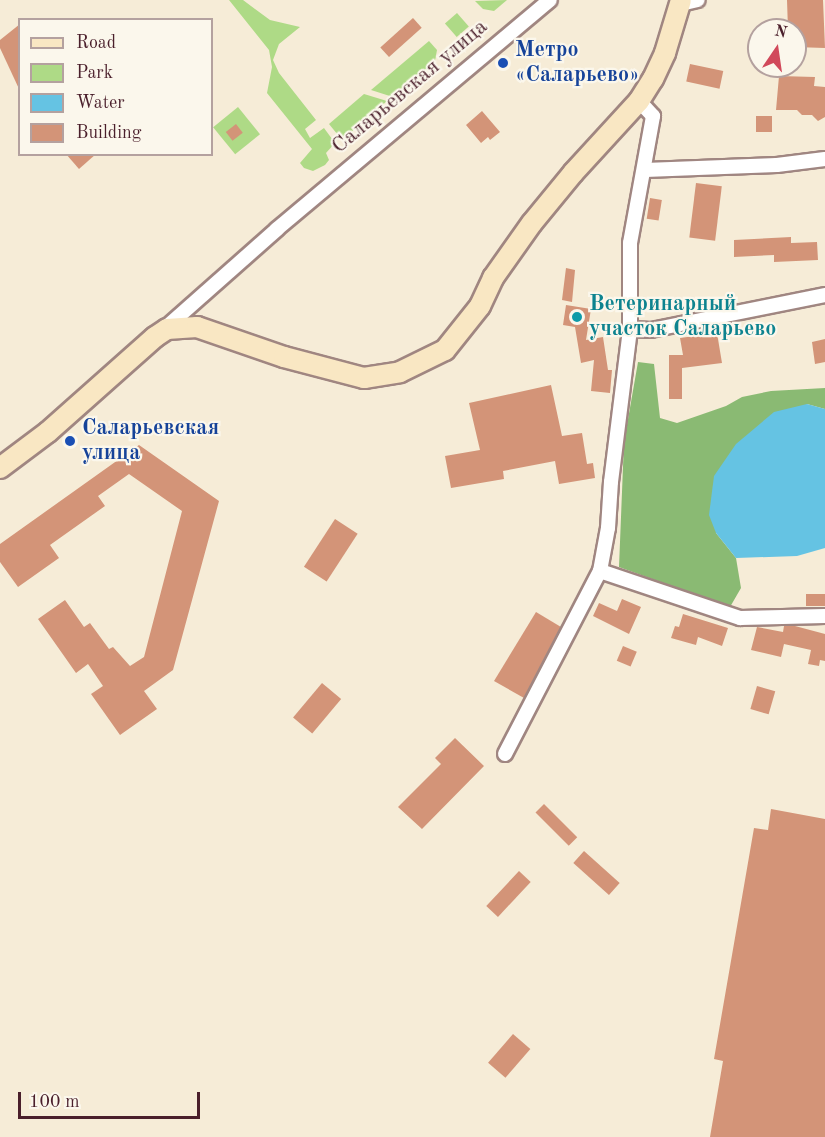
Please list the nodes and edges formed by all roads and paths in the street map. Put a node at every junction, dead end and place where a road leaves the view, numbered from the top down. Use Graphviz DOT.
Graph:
graph roads {
  1 [pos="550,0"];
  2 [pos="686,1"];
  3 [pos="639,101"];
  4 [pos="825,159"];
  5 [pos="645,170"];
  6 [pos="825,295"];
  7 [pos="630,329"];
  8 [pos="155,337"];
  9 [pos="0,468"];
  10 [pos="600,571"];
  11 [pos="825,616"];
  12 [pos="505,754"];
  1 -- 8 [label="street, Саларьевская улица"];
  2 -- 3 [label="street"];
  3 -- 5 [label="street"];
  3 -- 8 [label="street"];
  4 -- 5 [label="street"];
  5 -- 7 [label="street"];
  6 -- 7 [label="street"];
  7 -- 10 [label="street"];
  8 -- 9 [label="street, Саларьевская улица"];
  10 -- 11 [label="street"];
  10 -- 12 [label="street"];
}
